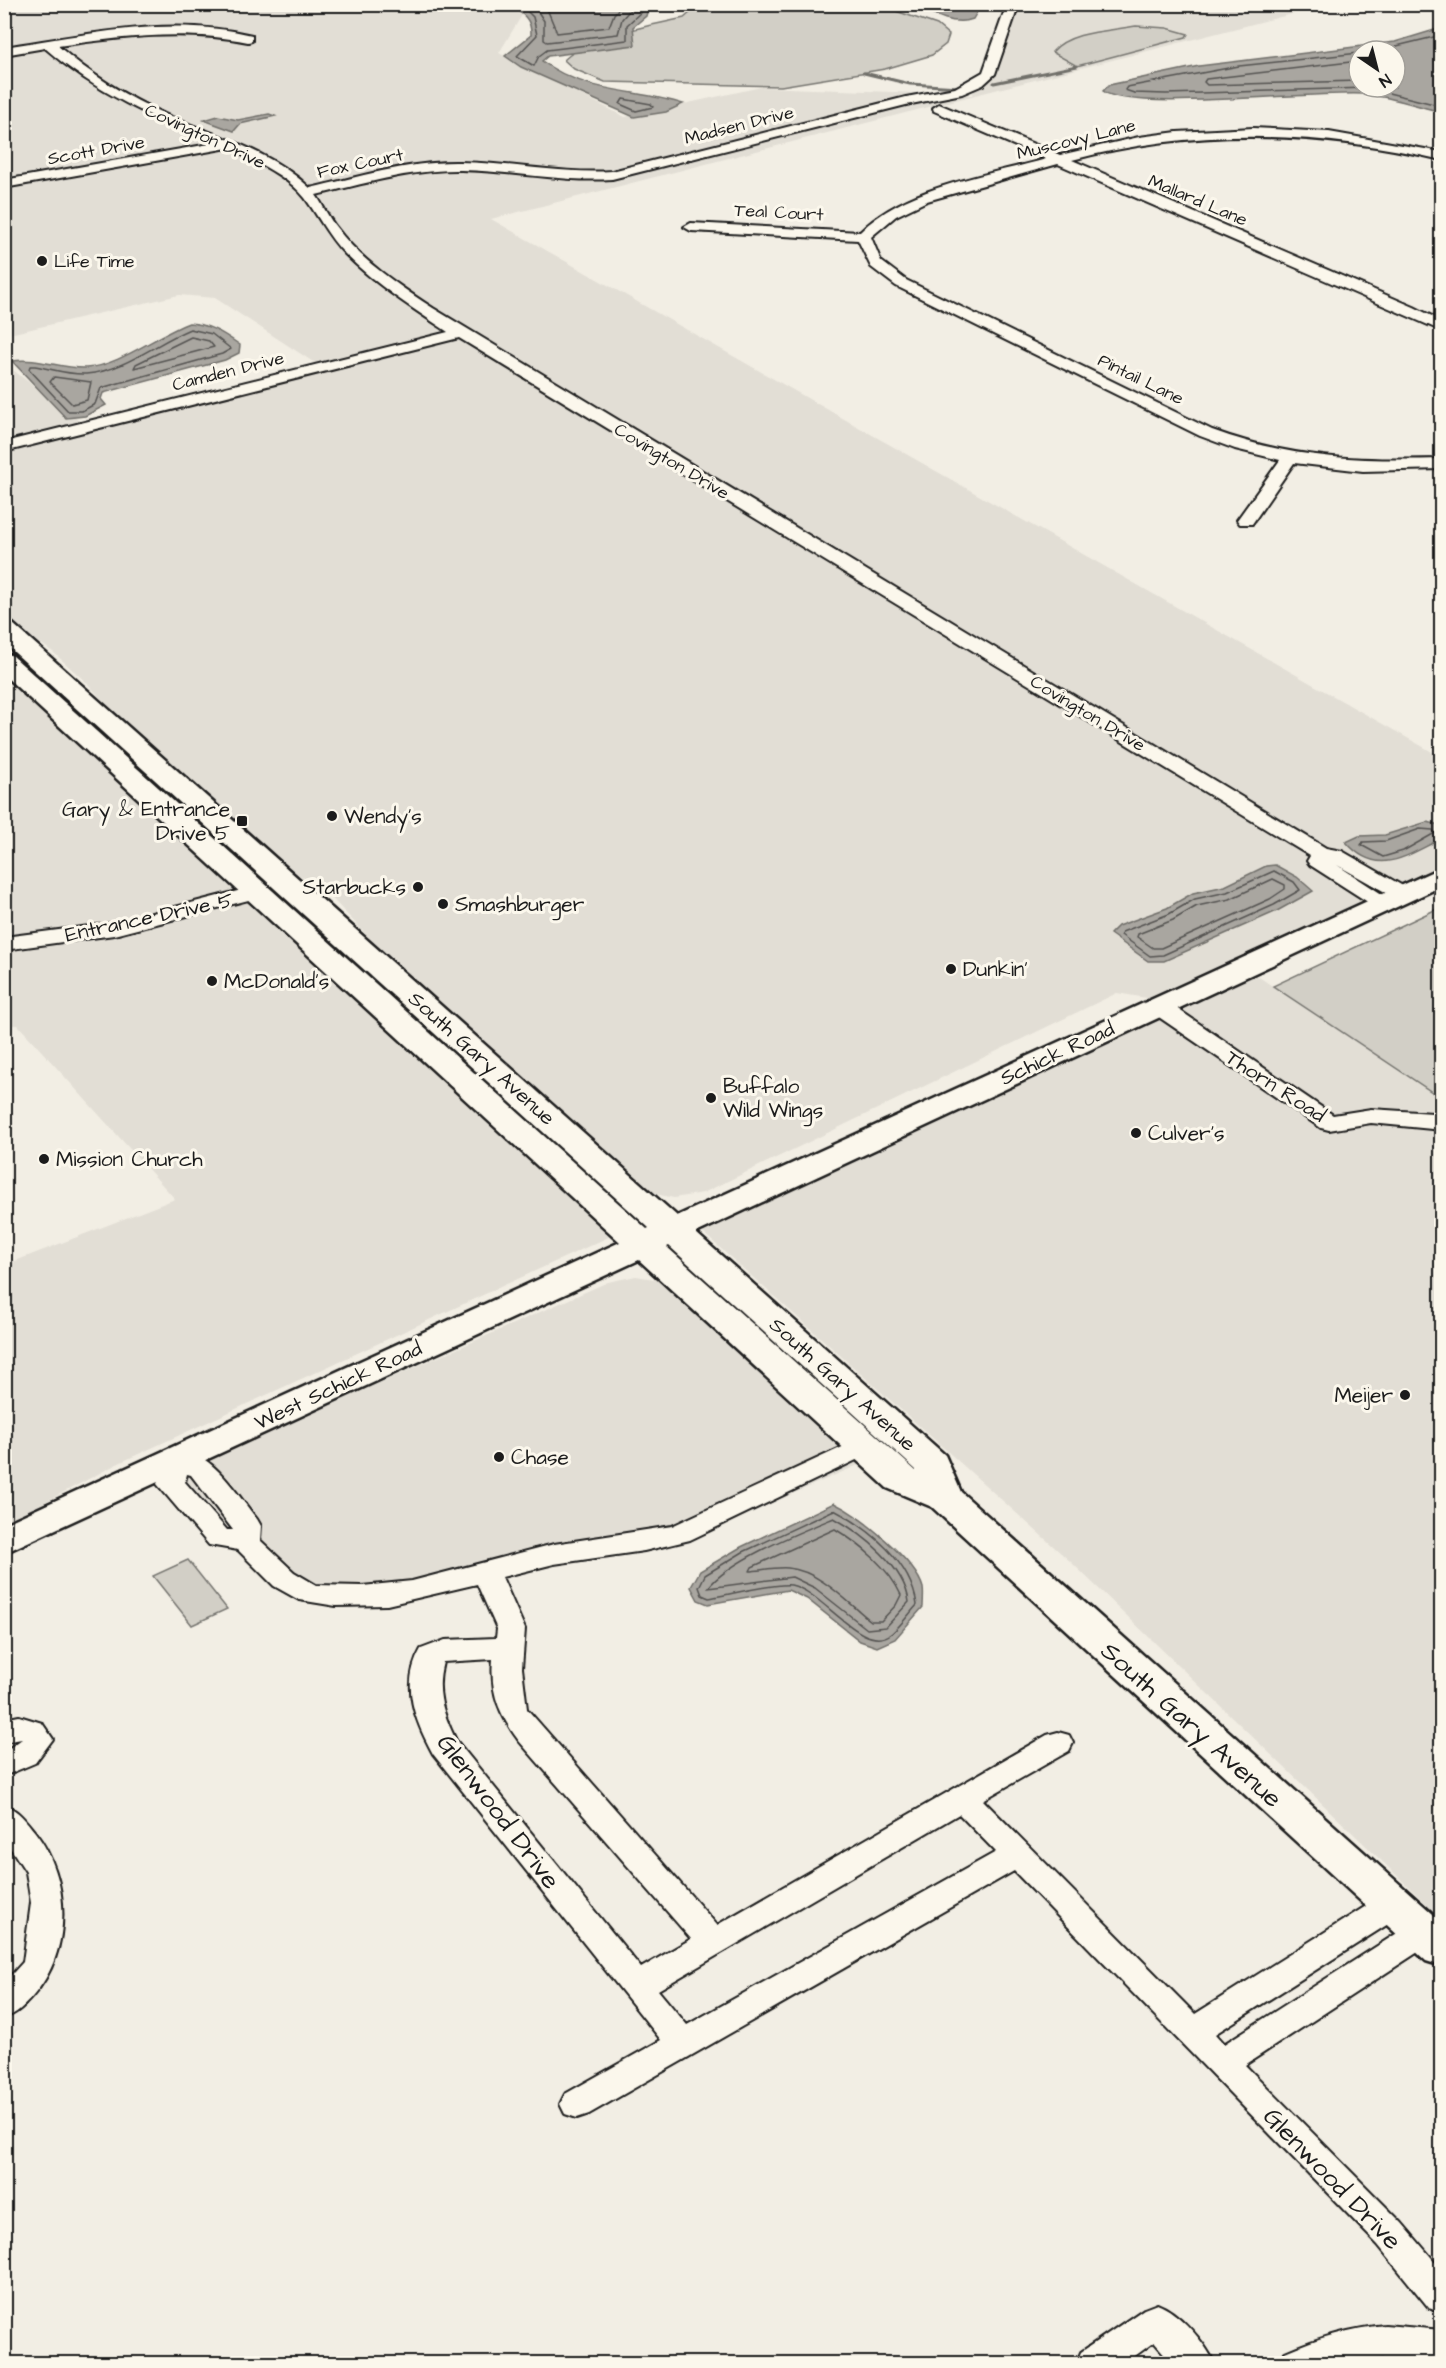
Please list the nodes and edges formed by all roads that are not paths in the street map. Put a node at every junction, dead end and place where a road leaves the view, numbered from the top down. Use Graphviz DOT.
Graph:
graph roads {
  1 [pos="1013,4"];
  2 [pos="248,38"];
  3 [pos="49,45"];
  4 [pos="4,51"];
  5 [pos="939,108"];
  6 [pos="229,144"];
  7 [pos="1442,156"];
  8 [pos="1060,160"];
  9 [pos="419,169"];
  10 [pos="4,184"];
  11 [pos="309,192"];
  12 [pos="692,227"];
  13 [pos="864,236"];
  14 [pos="1442,327"];
  15 [pos="461,333"];
  16 [pos="4,447"];
  17 [pos="1290,458"];
  18 [pos="1442,464"];
  19 [pos="1246,520"];
  20 [pos="4,628"];
  21 [pos="4,661"];
  22 [pos="1442,875"];
  23 [pos="251,887"];
  24 [pos="1391,898"];
  25 [pos="4,932"];
  26 [pos="4,944"];
  27 [pos="1158,1006"];
  28 [pos="1442,1123"];
  29 [pos="657,1238"];
  30 [pos="864,1446"];
  31 [pos="178,1459"];
  32 [pos="945,1498"];
  33 [pos="4,1540"];
  34 [pos="486,1572"];
  35 [pos="509,1648"];
  36 [pos="4,1731"];
  37 [pos="1058,1743"];
  38 [pos="4,1765"];
  39 [pos="962,1798"];
  40 [pos="4,1817"];
  41 [pos="1018,1854"];
  42 [pos="1419,1928"];
  43 [pos="713,1942"];
  44 [pos="637,1986"];
  45 [pos="4,2005"];
  46 [pos="1191,2033"];
  47 [pos="683,2044"];
  48 [pos="1221,2063"];
  49 [pos="577,2104"];
  50 [pos="1442,2297"];
  51 [pos="1442,2346"];
  52 [pos="1094,2364"];
  53 [pos="1197,2364"];
  54 [pos="1298,2364"];
  1 -- 9 [label="street, Madsen Drive"];
  2 -- 3 [label="street"];
  3 -- 4 [label="street"];
  3 -- 6 [label="street, Covington Drive"];
  5 -- 8 [label="street, Mallard Lane"];
  6 -- 10 [label="street, Scott Drive"];
  6 -- 11 [label="street, Covington Drive"];
  7 -- 8 [label="street, Muscovy Lane"];
  8 -- 13 [label="street, Muscovy Lane"];
  8 -- 14 [label="street, Mallard Lane"];
  9 -- 11 [label="street, Fox Court"];
  11 -- 15 [label="street, Covington Drive"];
  12 -- 13 [label="street, Teal Court"];
  13 -- 17 [label="street, Pintail Lane"];
  15 -- 16 [label="street, Camden Drive"];
  15 -- 24 [label="street, Covington Drive"];
  17 -- 18 [label="street, Pintail Lane"];
  17 -- 19 [label="street"];
  20 -- 29 [label="main road, South Gary Avenue"];
  21 -- 23 [label="main road, South Gary Avenue"];
  22 -- 24 [label="main road, Schick Road"];
  23 -- 25 [label="street, Entrance Drive 5"];
  23 -- 26 [label="street, Entrance Drive 5"];
  23 -- 29 [label="main road, South Gary Avenue"];
  24 -- 27 [label="main road, Schick Road"];
  27 -- 28 [label="street, Thorn Road"];
  27 -- 29 [label="main road, Schick Road"];
  29 -- 30 [label="main road, South Gary Avenue"];
  29 -- 31 [label="main road, West Schick Road"];
  29 -- 32 [label="main road, South Gary Avenue"];
  30 -- 32 [label="main road, South Gary Avenue"];
  30 -- 34 [label="street"];
  31 -- 33 [label="main road, West Schick Road"];
  31 -- 34 [label="street"];
  32 -- 42 [label="main road, South Gary Avenue"];
  34 -- 35 [label="street"];
  35 -- 43 [label="street"];
  35 -- 44 [label="street, Glenwood Drive"];
  36 -- 38 [label="street"];
  37 -- 39 [label="street"];
  39 -- 41 [label="street, Glenwood Drive"];
  39 -- 43 [label="street"];
  40 -- 45 [label="street"];
  41 -- 46 [label="street, Glenwood Drive"];
  41 -- 47 [label="street"];
  42 -- 46 [label="street"];
  42 -- 48 [label="street"];
  43 -- 44 [label="street"];
  44 -- 47 [label="street, Glenwood Drive"];
  46 -- 48 [label="street, Glenwood Drive"];
  47 -- 49 [label="street"];
  48 -- 50 [label="street, Glenwood Drive"];
  51 -- 54 [label="street"];
  52 -- 53 [label="street"];
}
